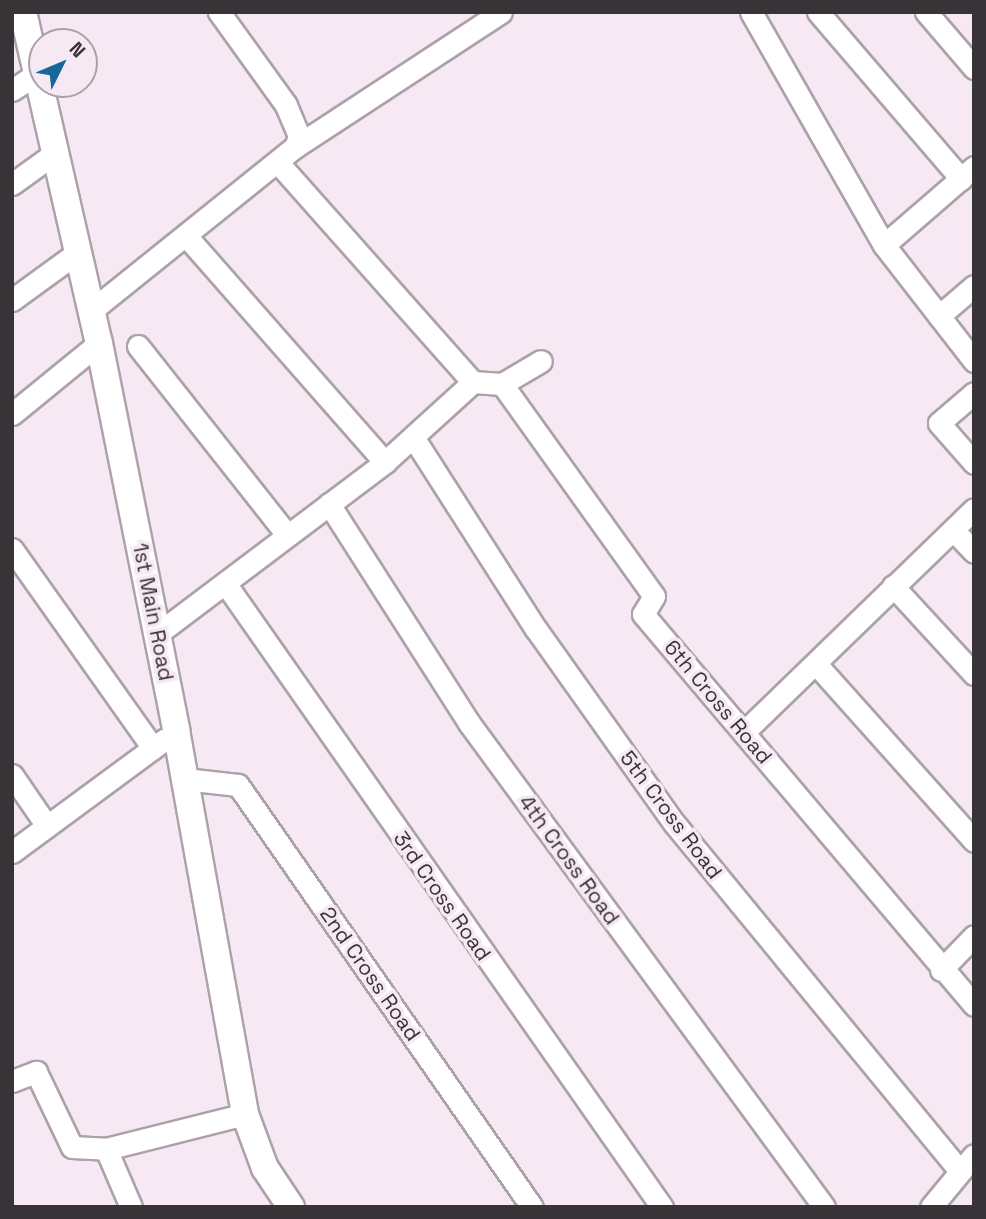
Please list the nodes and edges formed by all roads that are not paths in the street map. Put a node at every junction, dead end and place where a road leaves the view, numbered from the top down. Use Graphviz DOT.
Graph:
graph roads {
  1 [pos="23,12"];
  2 [pos="219,12"];
  3 [pos="751,12"];
  4 [pos="818,12"];
  5 [pos="926,12"];
  6 [pos="497,13"];
  7 [pos="28,34"];
  8 [pos="974,68"];
  9 [pos="28,80"];
  10 [pos="12,90"];
  11 [pos="42,98"];
  12 [pos="295,147"];
  13 [pos="55,153"];
  14 [pos="279,164"];
  15 [pos="967,173"];
  16 [pos="12,184"];
  17 [pos="187,237"];
  18 [pos="884,245"];
  19 [pos="78,252"];
  20 [pos="974,286"];
  21 [pos="12,300"];
  22 [pos="92,310"];
  23 [pos="939,316"];
  24 [pos="99,343"];
  25 [pos="138,346"];
  26 [pos="541,361"];
  27 [pos="974,361"];
  28 [pos="473,382"];
  29 [pos="502,384"];
  30 [pos="974,393"];
  31 [pos="12,414"];
  32 [pos="413,437"];
  33 [pos="385,461"];
  34 [pos="974,463"];
  35 [pos="329,504"];
  36 [pos="974,509"];
  37 [pos="954,531"];
  38 [pos="286,535"];
  39 [pos="12,549"];
  40 [pos="974,552"];
  41 [pos="225,583"];
  42 [pos="893,586"];
  43 [pos="157,634"];
  44 [pos="816,664"];
  45 [pos="974,674"];
  46 [pos="176,730"];
  47 [pos="744,732"];
  48 [pos="153,748"];
  49 [pos="12,775"];
  50 [pos="185,779"];
  51 [pos="47,827"];
  52 [pos="974,841"];
  53 [pos="12,852"];
  54 [pos="974,936"];
  55 [pos="941,970"];
  56 [pos="974,1005"];
  57 [pos="12,1081"];
  58 [pos="245,1114"];
  59 [pos="106,1149"];
  60 [pos="969,1162"];
  61 [pos="131,1207"];
  62 [pos="290,1207"];
  63 [pos="532,1207"];
  64 [pos="662,1207"];
  65 [pos="824,1207"];
  66 [pos="931,1207"];
  1 -- 7 [label="street, 1st Main Road"];
  2 -- 12 [label="street"];
  3 -- 18 [label="street"];
  4 -- 15 [label="street"];
  5 -- 8 [label="street"];
  6 -- 12 [label="street"];
  9 -- 10 [label="street"];
  11 -- 13 [label="street, 1st Main Road"];
  12 -- 14 [label="street"];
  13 -- 16 [label="street"];
  13 -- 19 [label="street, 1st Main Road"];
  14 -- 17 [label="street"];
  14 -- 28 [label="street"];
  15 -- 18 [label="street"];
  17 -- 22 [label="street"];
  17 -- 33 [label="street"];
  18 -- 23 [label="street"];
  19 -- 21 [label="street"];
  19 -- 22 [label="street, 1st Main Road"];
  20 -- 23 [label="street"];
  22 -- 24 [label="street, 1st Main Road"];
  23 -- 27 [label="street"];
  24 -- 31 [label="street"];
  24 -- 43 [label="street, 1st Main Road"];
  25 -- 38 [label="street"];
  26 -- 29 [label="street"];
  28 -- 29 [label="street"];
  28 -- 32 [label="street"];
  29 -- 47 [label="street, 6th Cross Road"];
  30 -- 34 [label="street"];
  32 -- 33 [label="street"];
  32 -- 60 [label="street, 5th Cross Road"];
  33 -- 35 [label="street"];
  35 -- 38 [label="street"];
  35 -- 65 [label="street, 4th Cross Road"];
  36 -- 37 [label="street"];
  37 -- 40 [label="street"];
  37 -- 42 [label="street"];
  38 -- 41 [label="street"];
  39 -- 48 [label="street"];
  41 -- 43 [label="street"];
  41 -- 64 [label="street, 3rd Cross Road"];
  42 -- 44 [label="street"];
  42 -- 45 [label="street"];
  43 -- 46 [label="street, 1st Main Road"];
  44 -- 47 [label="street"];
  44 -- 52 [label="street"];
  46 -- 48 [label="street"];
  46 -- 50 [label="street, 1st Main Road"];
  47 -- 55 [label="street, 6th Cross Road"];
  48 -- 51 [label="street"];
  49 -- 51 [label="street"];
  50 -- 58 [label="street, 1st Main Road"];
  50 -- 63 [label="street, 2nd Cross Road"];
  51 -- 53 [label="street"];
  54 -- 55 [label="street"];
  55 -- 56 [label="street, 6th Cross Road"];
  57 -- 59 [label="street"];
  58 -- 59 [label="street"];
  58 -- 62 [label="street, 1st Main Road"];
  59 -- 61 [label="street"];
  60 -- 66 [label="street"];
}
